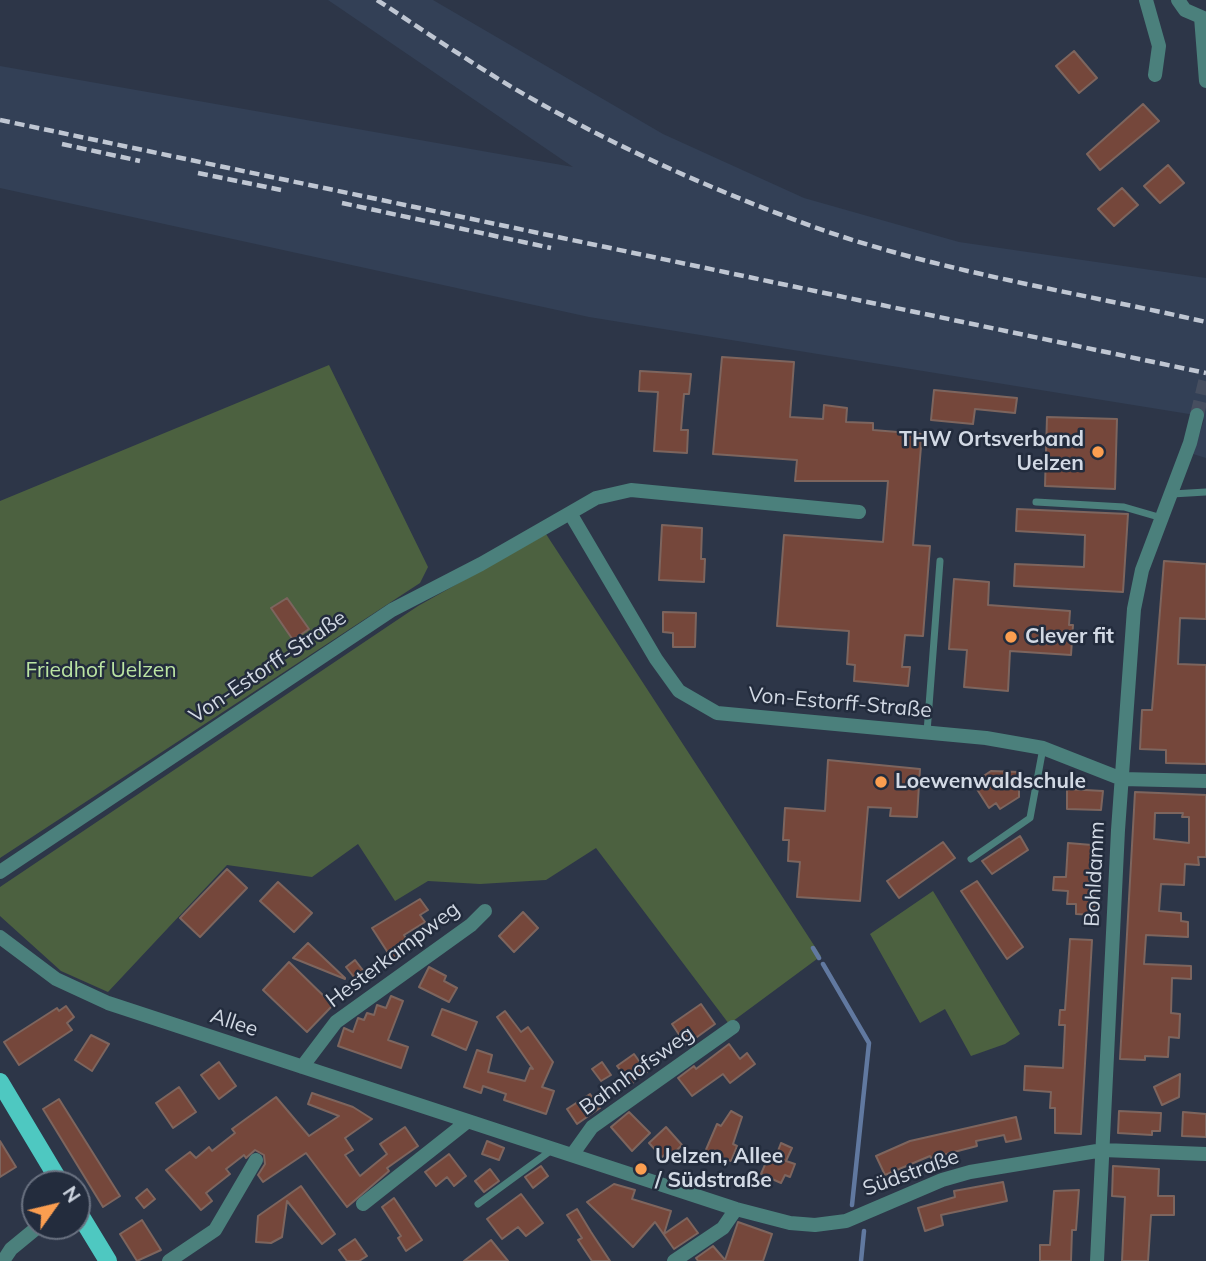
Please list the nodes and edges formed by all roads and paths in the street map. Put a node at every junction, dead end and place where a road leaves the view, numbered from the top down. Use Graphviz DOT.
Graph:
graph roads {
  1 [pos="1146,0"];
  2 [pos="1178,0"];
  3 [pos="1203,18"];
  4 [pos="1155,75"];
  5 [pos="1206,81"];
  6 [pos="1197,415"];
  7 [pos="1206,492"];
  8 [pos="1171,495"];
  9 [pos="1036,502"];
  10 [pos="859,512"];
  11 [pos="570,513"];
  12 [pos="1162,518"];
  13 [pos="940,561"];
  14 [pos="927,732"];
  15 [pos="1043,748"];
  16 [pos="1122,779"];
  17 [pos="1206,781"];
  18 [pos="971,859"];
  19 [pos="0,872"];
  20 [pos="485,911"];
  21 [pos="0,937"];
  22 [pos="733,1027"];
  23 [pos="302,1067"];
  24 [pos="0,1082"];
  25 [pos="468,1121"];
  26 [pos="554,1149"];
  27 [pos="1103,1150"];
  28 [pos="1206,1154"];
  29 [pos="572,1155"];
  30 [pos="256,1160"];
  31 [pos="53,1170"];
  32 [pos="363,1204"];
  33 [pos="478,1204"];
  34 [pos="736,1209"];
  35 [pos="91,1233"];
  36 [pos="22,1240"];
  37 [pos="3,1261"];
  38 [pos="108,1261"];
  39 [pos="169,1261"];
  40 [pos="674,1261"];
  41 [pos="1097,1261"];
  1 -- 4 [label="street"];
  2 -- 3 [label="street"];
  3 -- 5 [label="street"];
  6 -- 8 [label="street, Bohldamm"];
  7 -- 8 [label="lane"];
  8 -- 12 [label="street, Bohldamm"];
  9 -- 12 [label="lane"];
  10 -- 11 [label="street, Von-Estorff-Straße"];
  11 -- 14 [label="street, Von-Estorff-Straße"];
  11 -- 19 [label="street, Von-Estorff-Straße"];
  12 -- 16 [label="street, Bohldamm"];
  13 -- 14 [label="lane"];
  14 -- 15 [label="street, Von-Estorff-Straße"];
  15 -- 16 [label="street, Von-Estorff-Straße"];
  15 -- 18 [label="lane"];
  16 -- 17 [label="street"];
  16 -- 27 [label="street, Bohldamm"];
  20 -- 23 [label="street, Hesterkampweg"];
  21 -- 23 [label="street, Allee"];
  22 -- 29 [label="street, Bahnhofsweg"];
  23 -- 25 [label="street, Allee"];
  24 -- 31 [label="main road"];
  25 -- 26 [label="street, Allee"];
  25 -- 32 [label="street"];
  26 -- 29 [label="street, Allee"];
  26 -- 33 [label="lane"];
  27 -- 28 [label="street, Südstraße"];
  27 -- 34 [label="street, Südstraße"];
  27 -- 41 [label="street, Bohldamm"];
  29 -- 34 [label="street, Allee"];
  30 -- 39 [label="street"];
  34 -- 40 [label="street"];
  35 -- 38 [label="main road"];
  36 -- 37 [label="street"];
}
